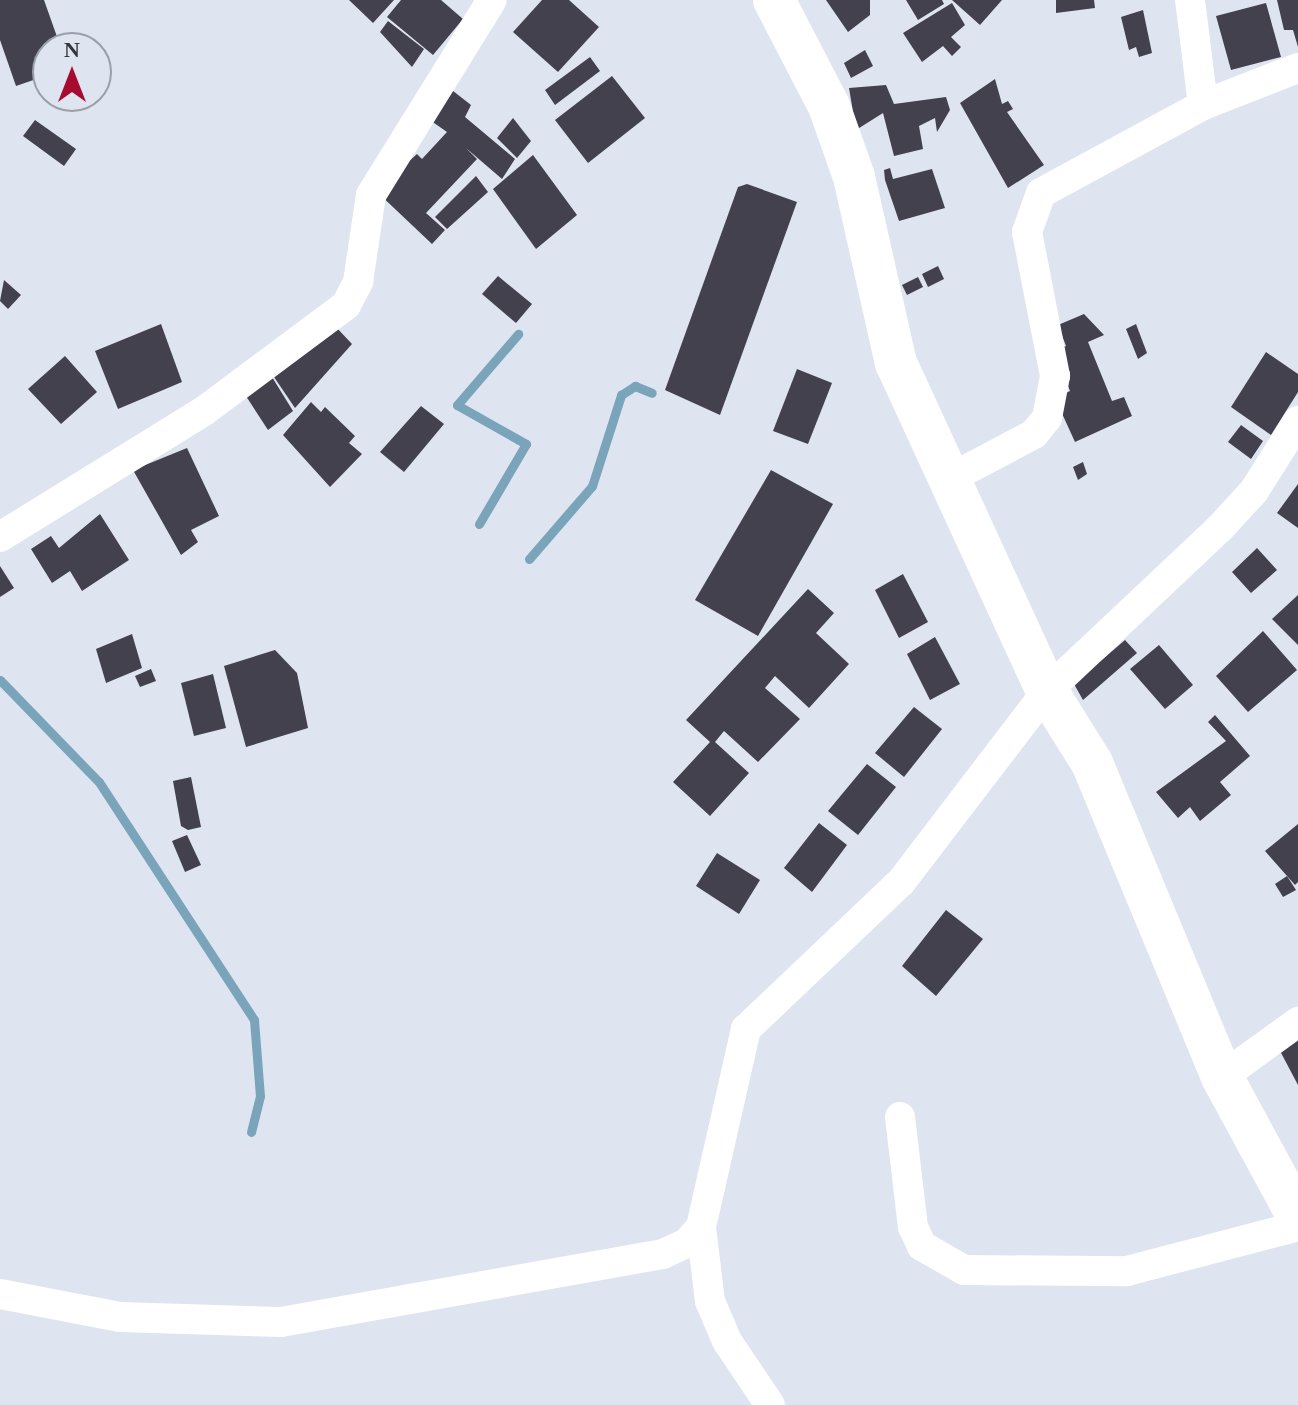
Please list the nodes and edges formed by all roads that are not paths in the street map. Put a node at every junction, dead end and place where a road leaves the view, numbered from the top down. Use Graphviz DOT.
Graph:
graph roads {
  1 [pos="492,0"];
  2 [pos="1190,0"];
  3 [pos="785,4"];
  4 [pos="1298,68"];
  5 [pos="1203,105"];
  6 [pos="1298,421"];
  7 [pos="949,479"];
  8 [pos="0,537"];
  9 [pos="1047,691"];
  10 [pos="1298,1022"];
  11 [pos="1222,1077"];
  12 [pos="900,1117"];
  13 [pos="1298,1217"];
  14 [pos="1298,1226"];
  15 [pos="701,1227"];
  16 [pos="0,1294"];
  17 [pos="770,1405"];
  1 -- 8 [label="street"];
  2 -- 5 [label="street"];
  3 -- 7 [label="main road"];
  4 -- 5 [label="street"];
  5 -- 7 [label="street"];
  6 -- 9 [label="street"];
  7 -- 9 [label="main road"];
  9 -- 11 [label="main road"];
  9 -- 15 [label="street"];
  10 -- 11 [label="street"];
  11 -- 13 [label="main road"];
  12 -- 14 [label="street"];
  15 -- 16 [label="street"];
  15 -- 17 [label="street"];
}
